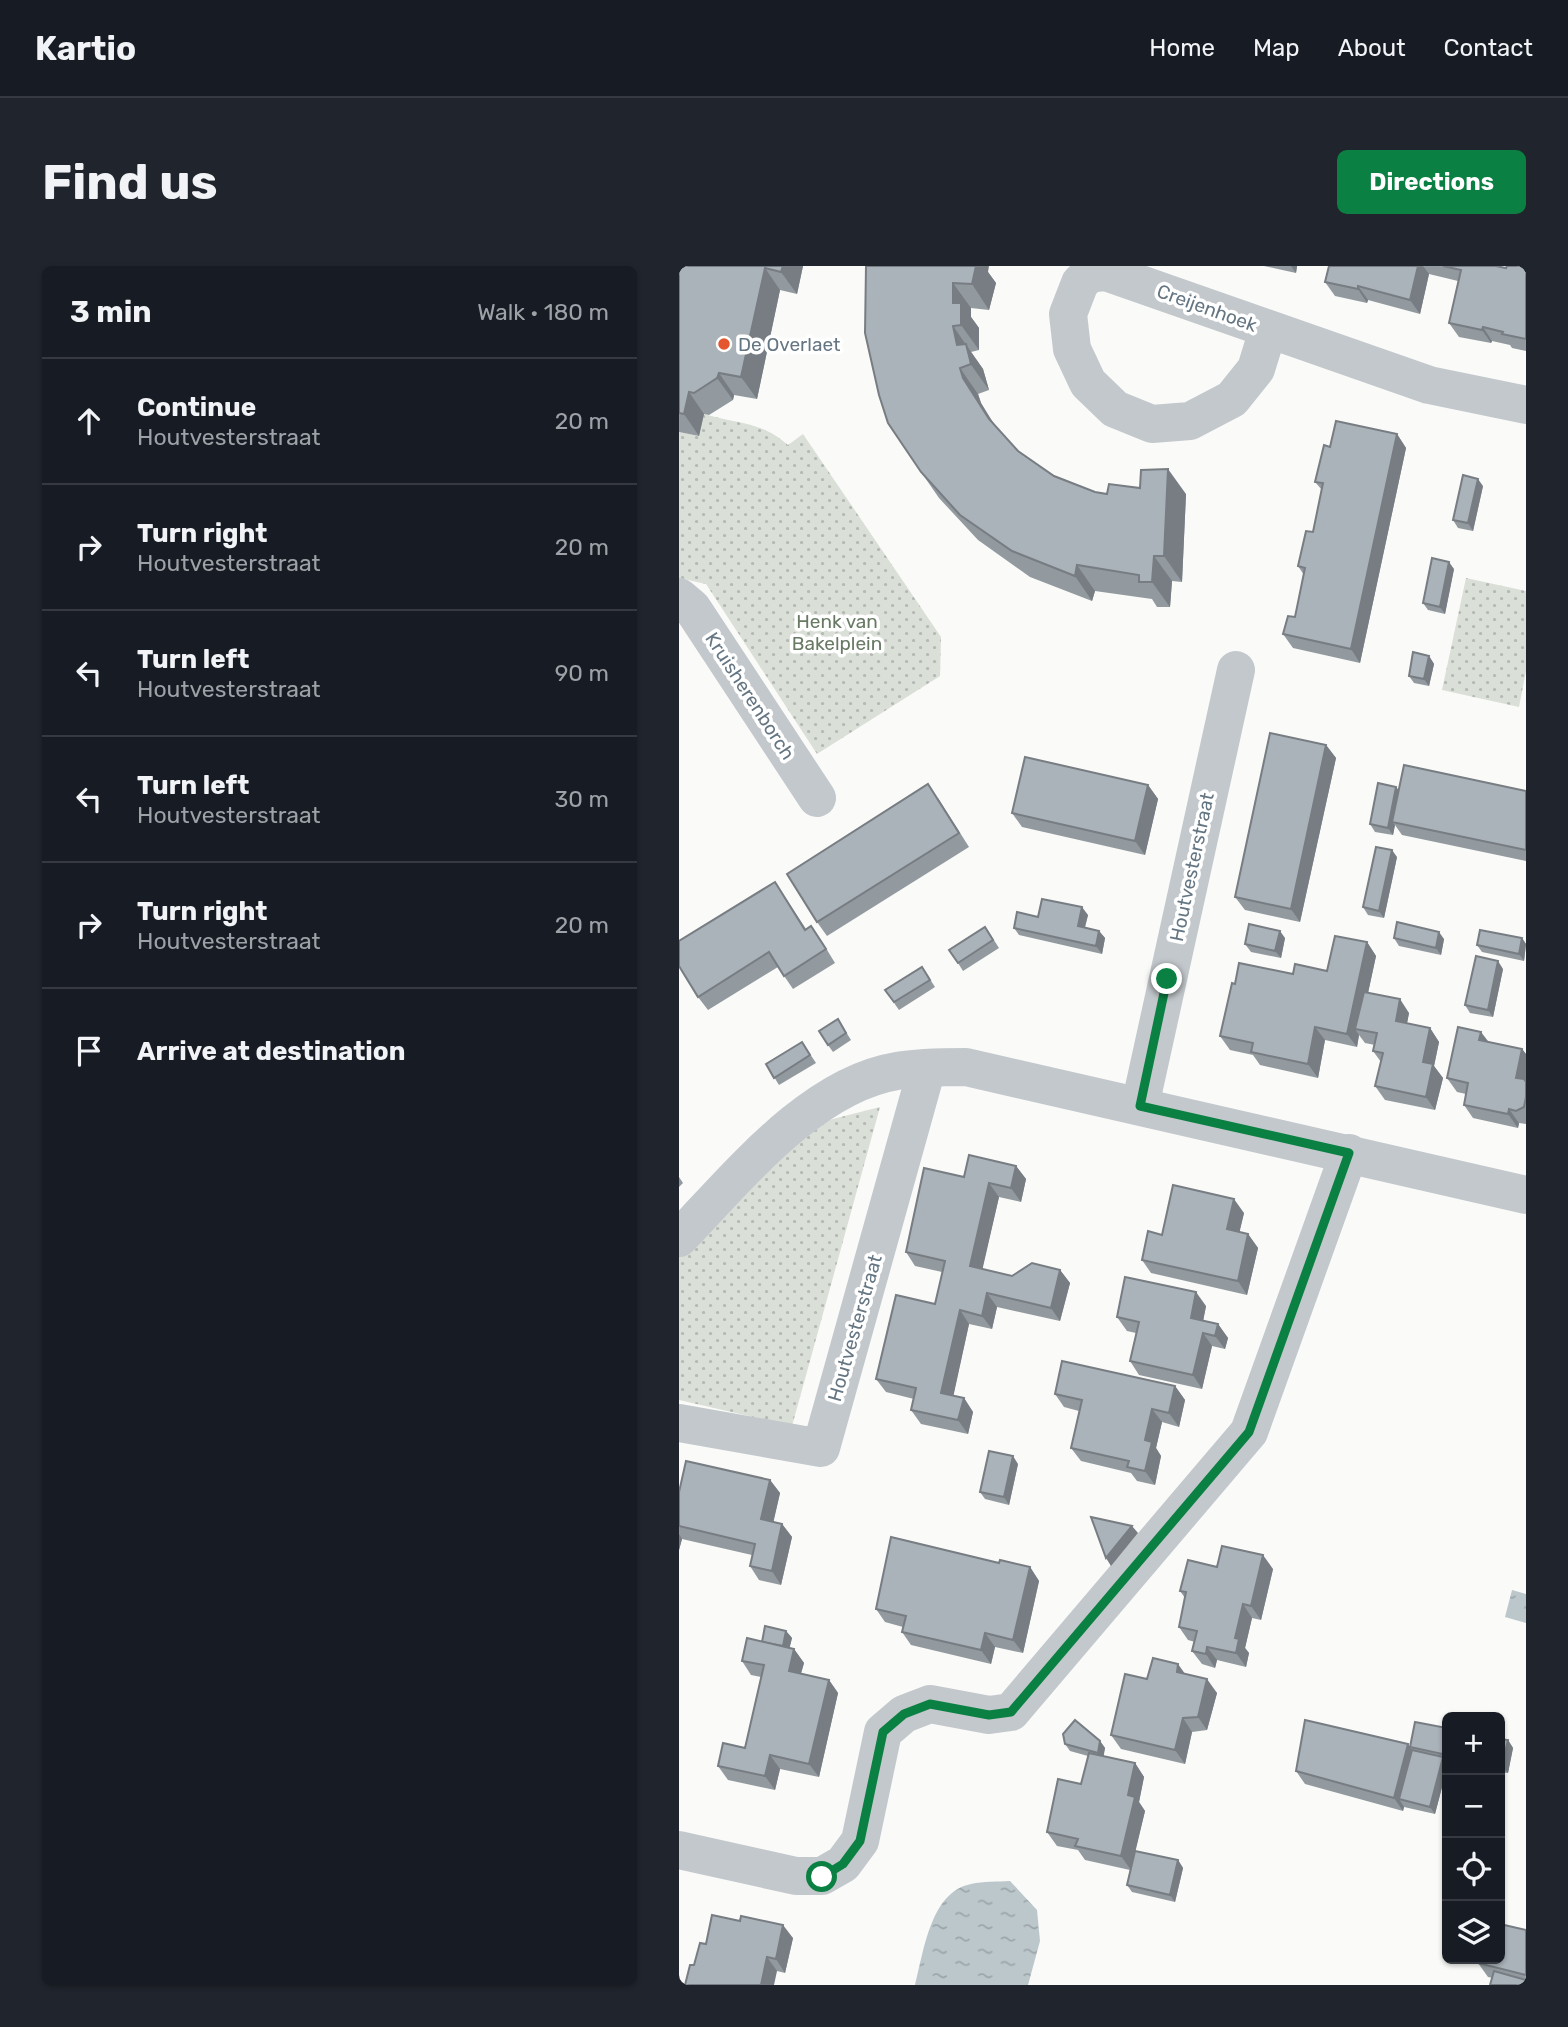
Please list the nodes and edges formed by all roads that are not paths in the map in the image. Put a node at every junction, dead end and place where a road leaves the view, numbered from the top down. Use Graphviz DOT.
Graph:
graph roads {
  1 [pos="1268,330"];
  2 [pos="1526,405"];
  3 [pos="679,597"];
  4 [pos="1236,670"];
  5 [pos="817,798"];
  6 [pos="927,1068"];
  7 [pos="1140,1106"];
  8 [pos="1349,1153"];
  9 [pos="1526,1195"];
  10 [pos="679,1238"];
  11 [pos="679,1423"];
  12 [pos="679,1850"];
  1 -- 1 [label="street, Creijenhoek"];
  1 -- 2 [label="street, Creijenhoek"];
  3 -- 5 [label="street, Kruisherenborch"];
  4 -- 7 [label="street, Houtvesterstraat"];
  6 -- 7 [label="street"];
  6 -- 10 [label="street"];
  6 -- 11 [label="street, Houtvesterstraat"];
  7 -- 8 [label="street"];
  8 -- 9 [label="street"];
  8 -- 12 [label="street"];
}
